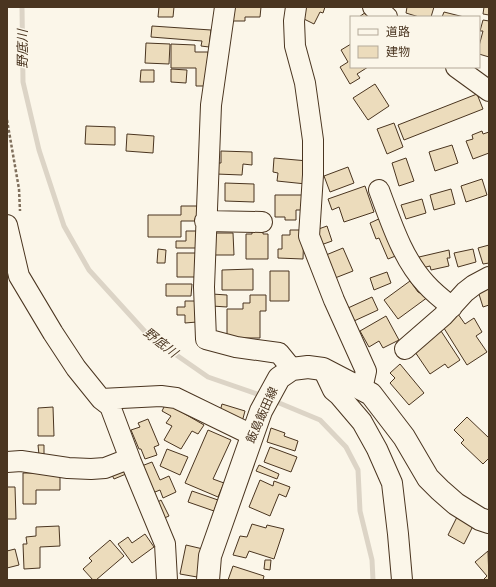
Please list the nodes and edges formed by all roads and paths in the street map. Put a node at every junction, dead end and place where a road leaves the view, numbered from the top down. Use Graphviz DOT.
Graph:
graph roads {
  1 [pos="225,7"];
  2 [pos="296,7"];
  3 [pos="373,7"];
  4 [pos="386,16"];
  5 [pos="457,68"];
  6 [pos="489,91"];
  7 [pos="380,190"];
  8 [pos="205,221"];
  9 [pos="262,222"];
  10 [pos="7,225"];
  11 [pos="489,277"];
  12 [pos="452,307"];
  13 [pos="405,349"];
  14 [pos="323,369"];
  15 [pos="286,374"];
  16 [pos="362,389"];
  17 [pos="101,399"];
  18 [pos="252,435"];
  19 [pos="123,461"];
  20 [pos="7,462"];
  21 [pos="489,522"];
  22 [pos="166,580"];
  23 [pos="208,580"];
  24 [pos="402,580"];
  1 -- 8 [label="street"];
  2 -- 16 [label="street"];
  3 -- 4 [label="street"];
  5 -- 6 [label="street"];
  7 -- 12 [label="street"];
  8 -- 9 [label="street"];
  8 -- 15 [label="street"];
  10 -- 17 [label="street"];
  11 -- 12 [label="street"];
  12 -- 13 [label="street"];
  14 -- 15 [label="main road"];
  14 -- 16 [label="main road"];
  14 -- 24 [label="street"];
  15 -- 18 [label="main road, 飯島飯田線"];
  16 -- 21 [label="main road"];
  17 -- 18 [label="street"];
  17 -- 22 [label="street"];
  18 -- 23 [label="main road, 飯島飯田線"];
  19 -- 20 [label="street"];
}
